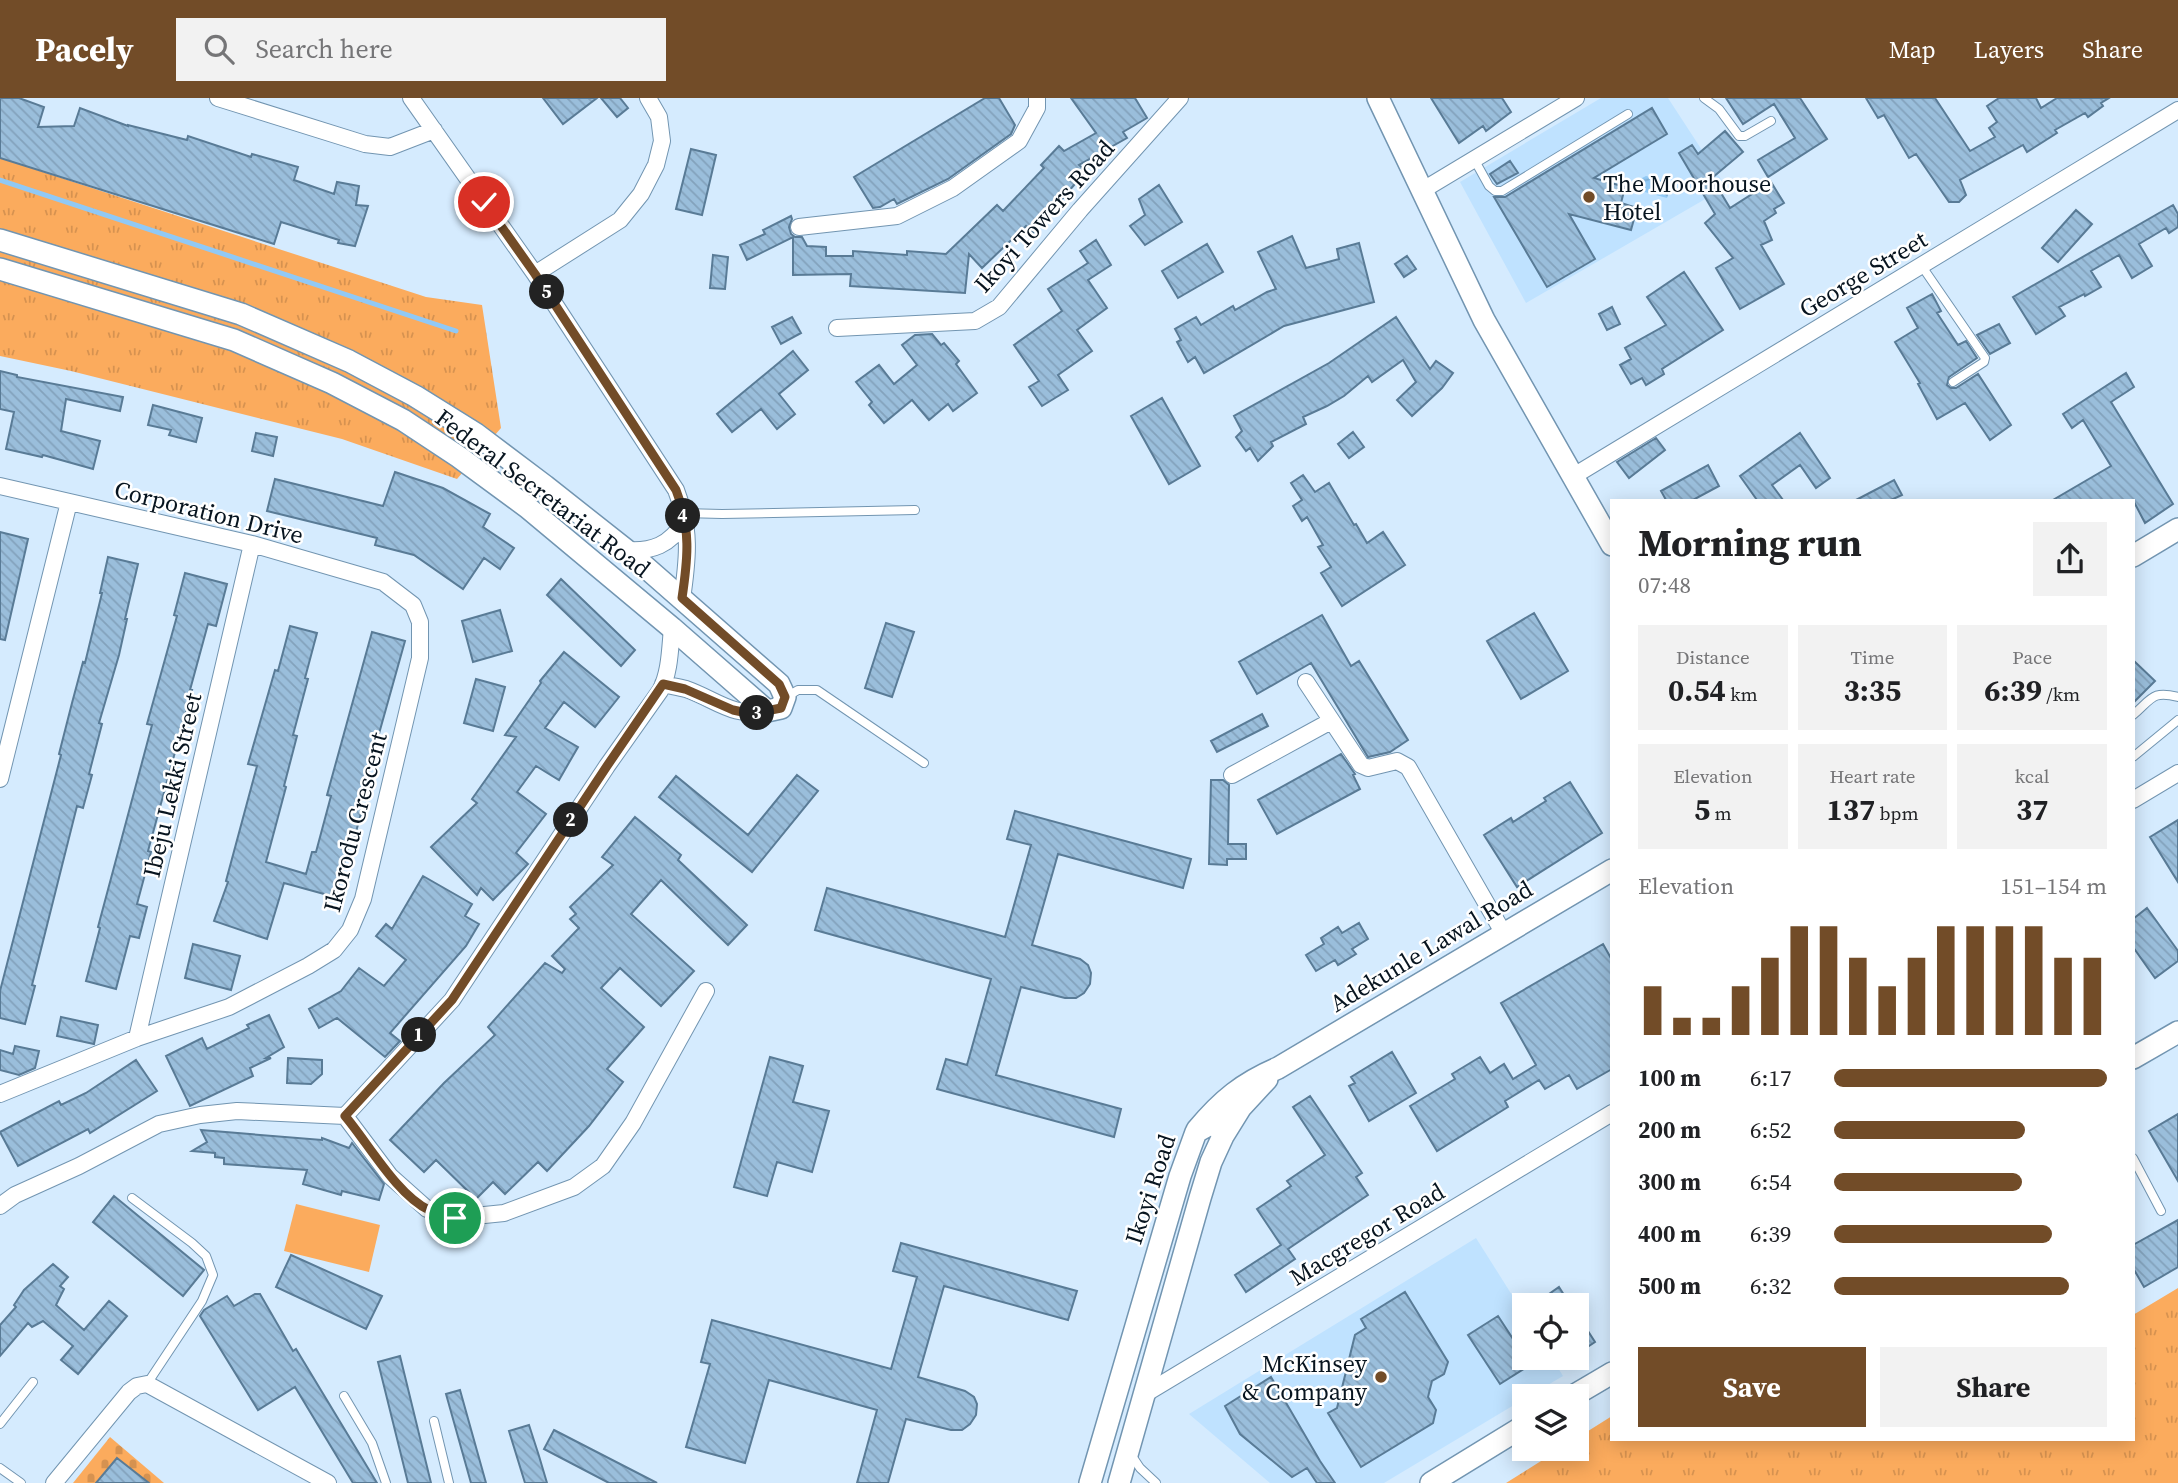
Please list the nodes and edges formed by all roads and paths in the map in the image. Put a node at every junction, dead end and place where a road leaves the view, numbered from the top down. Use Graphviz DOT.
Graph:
graph roads {
  1 [pos="218,98"];
  2 [pos="411,98"];
  3 [pos="648,98"];
  4 [pos="1037,98"];
  5 [pos="1180,98"];
  6 [pos="1378,98"];
  7 [pos="1576,98"];
  8 [pos="1704,98"];
  9 [pos="2178,110"];
  10 [pos="1628,114"];
  11 [pos="1771,121"];
  12 [pos="434,130"];
  13 [pos="1475,159"];
  14 [pos="1423,190"];
  15 [pos="799,227"];
  16 [pos="0,240"];
  17 [pos="1921,265"];
  18 [pos="0,269"];
  19 [pos="535,274"];
  20 [pos="837,328"];
  21 [pos="1954,382"];
  22 [pos="1572,477"];
  23 [pos="0,486"];
  24 [pos="69,502"];
  25 [pos="915,510"];
  26 [pos="683,518"];
  27 [pos="2178,529"];
  28 [pos="1610,542"];
  29 [pos="252,544"];
  30 [pos="625,550"];
  31 [pos="2135,555"];
  32 [pos="402,595"];
  33 [pos="682,598"];
  34 [pos="672,628"];
  35 [pos="1306,682"];
  36 [pos="663,684"];
  37 [pos="785,697"];
  38 [pos="2178,697"];
  39 [pos="768,711"];
  40 [pos="2135,713"];
  41 [pos="2178,720"];
  42 [pos="1331,721"];
  43 [pos="2135,755"];
  44 [pos="924,764"];
  45 [pos="2178,773"];
  46 [pos="1232,775"];
  47 [pos="0,779"];
  48 [pos="2135,799"];
  49 [pos="1610,871"];
  50 [pos="1504,934"];
  51 [pos="706,991"];
  52 [pos="2178,1032"];
  53 [pos="137,1038"];
  54 [pos="2135,1057"];
  55 [pos="1278,1068"];
  56 [pos="0,1094"];
  57 [pos="1610,1114"];
  58 [pos="345,1116"];
  59 [pos="1196,1132"];
  60 [pos="1223,1136"];
  61 [pos="2135,1162"];
  62 [pos="132,1198"];
  63 [pos="0,1206"];
  64 [pos="2161,1211"];
  65 [pos="1610,1374"];
  66 [pos="33,1382"];
  67 [pos="147,1384"];
  68 [pos="1589,1387"];
  69 [pos="1145,1394"];
  70 [pos="344,1396"];
  71 [pos="434,1421"];
  72 [pos="0,1424"];
  73 [pos="1512,1433"];
  74 [pos="1128,1451"];
  75 [pos="0,1468"];
  76 [pos="21,1483"];
  77 [pos="54,1483"];
  78 [pos="328,1483"];
  79 [pos="386,1483"];
  80 [pos="449,1483"];
  81 [pos="1090,1483"];
  82 [pos="1119,1483"];
  83 [pos="1156,1483"];
  84 [pos="1431,1483"];
  1 -- 12 [label="street"];
  2 -- 12 [label="street"];
  3 -- 19 [label="street"];
  4 -- 15 [label="street"];
  5 -- 20 [label="street, Ikoyi Towers Road"];
  6 -- 14 [label="main road"];
  7 -- 13 [label="street"];
  8 -- 11 [label="lane"];
  9 -- 17 [label="street, George Street"];
  10 -- 13 [label="lane"];
  12 -- 19 [label="street"];
  13 -- 14 [label="street"];
  14 -- 22 [label="main road"];
  16 -- 30 [label="main road, Federal Secretariat Road"];
  17 -- 21 [label="lane"];
  17 -- 22 [label="street, George Street"];
  18 -- 34 [label="main road, Federal Secretariat Road"];
  19 -- 26 [label="street"];
  22 -- 28 [label="main road"];
  23 -- 24 [label="street, Corporation Drive"];
  24 -- 29 [label="street, Corporation Drive"];
  24 -- 47 [label="street"];
  25 -- 26 [label="lane"];
  26 -- 30 [label="street"];
  26 -- 33 [label="street"];
  27 -- 31 [label="main road"];
  29 -- 32 [label="street, Corporation Drive"];
  29 -- 53 [label="street, Ibeju Lekki Street"];
  30 -- 33 [label="main road, Federal Secretariat Road"];
  32 -- 53 [label="street, Ikorodu Crescent"];
  33 -- 37 [label="main road, Federal Secretariat Road"];
  34 -- 36 [label="street"];
  34 -- 39 [label="main road, Federal Secretariat Road"];
  35 -- 42 [label="street"];
  36 -- 39 [label="street"];
  36 -- 58 [label="street"];
  37 -- 39 [label="main road"];
  37 -- 44 [label="lane"];
  38 -- 40 [label="lane"];
  41 -- 43 [label="lane"];
  42 -- 46 [label="street"];
  42 -- 50 [label="street"];
  45 -- 48 [label="street"];
  49 -- 50 [label="main road, Adekunle Lawal Road"];
  50 -- 55 [label="main road, Adekunle Lawal Road"];
  51 -- 58 [label="street"];
  52 -- 54 [label="main road"];
  53 -- 56 [label="street, Ikorodu Crescent"];
  55 -- 59 [label="main road"];
  55 -- 60 [label="main road"];
  57 -- 69 [label="street, Macgregor Road"];
  58 -- 63 [label="street"];
  59 -- 60 [label="main road, Ikoyi Road"];
  59 -- 81 [label="main road, Ikoyi Road"];
  60 -- 69 [label="main road, Ikoyi Road"];
  61 -- 64 [label="lane"];
  62 -- 67 [label="lane"];
  65 -- 68 [label="main road"];
  66 -- 72 [label="lane"];
  67 -- 77 [label="street"];
  67 -- 78 [label="street"];
  69 -- 74 [label="main road, Ikoyi Road"];
  70 -- 79 [label="lane"];
  71 -- 80 [label="lane"];
  73 -- 84 [label="main road"];
  74 -- 82 [label="main road, Ikoyi Road"];
  74 -- 83 [label="lane"];
  75 -- 76 [label="lane"];
}
